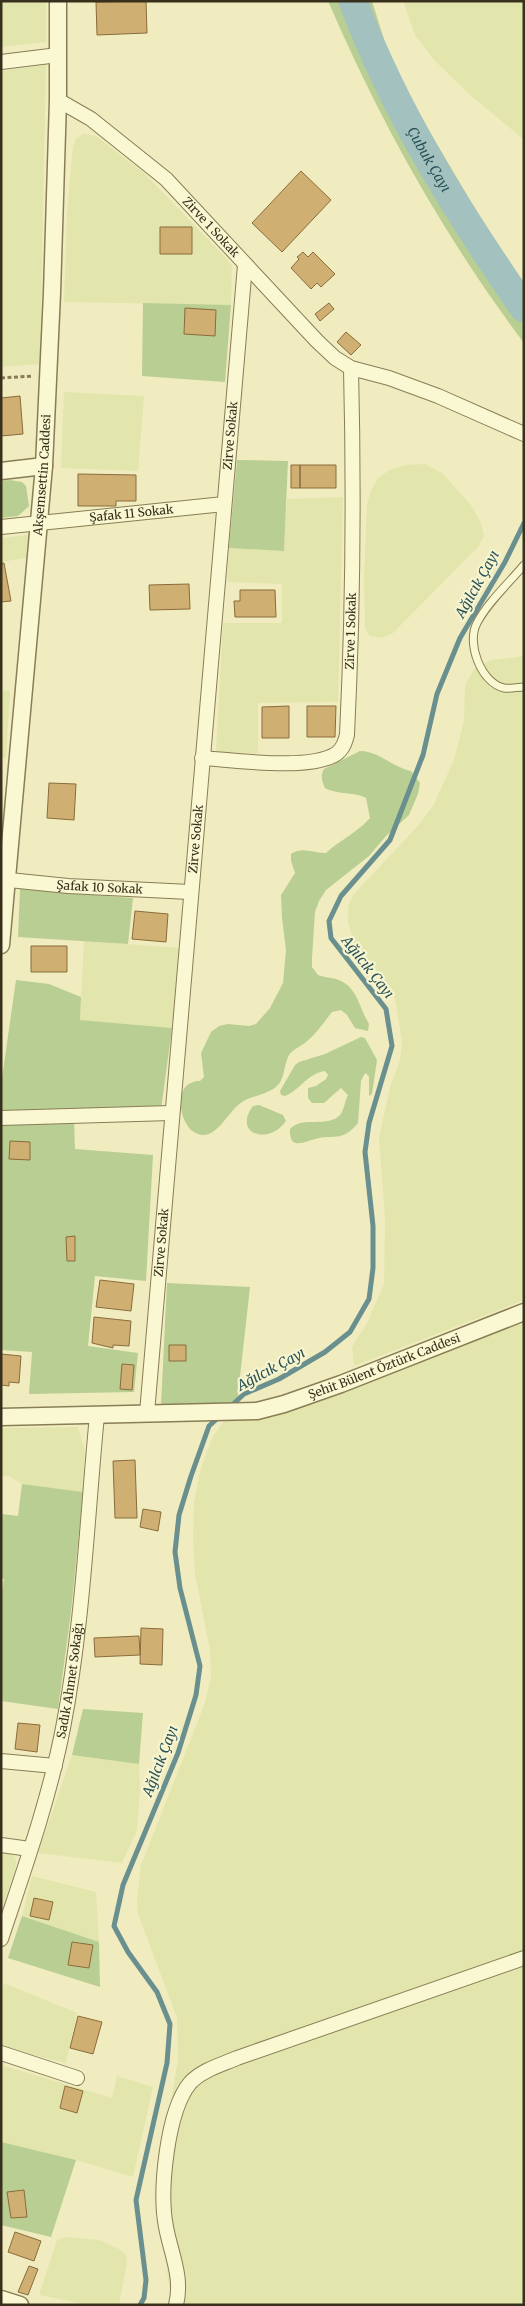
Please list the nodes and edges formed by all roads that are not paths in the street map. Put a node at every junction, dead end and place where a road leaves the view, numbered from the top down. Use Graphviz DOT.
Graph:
graph roads {
  1 [pos="58,1"];
  2 [pos="58,55"];
  3 [pos="1,62"];
  4 [pos="58,100"];
  5 [pos="245,265"];
  6 [pos="351,368"];
  7 [pos="524,434"];
  8 [pos="44,466"];
  9 [pos="1,471"];
  10 [pos="224,504"];
  11 [pos="39,522"];
  12 [pos="1,527"];
  13 [pos="524,565"];
  14 [pos="524,687"];
  15 [pos="202,758"];
  16 [pos="8,880"];
  17 [pos="190,892"];
  18 [pos="1,945"];
  19 [pos="172,1113"];
  20 [pos="1,1118"];
  21 [pos="524,1312"];
  22 [pos="147,1413"];
  23 [pos="97,1415"];
  24 [pos="1,1417"];
  25 [pos="1,1761"];
  26 [pos="55,1766"];
  27 [pos="1,1845"];
  28 [pos="30,1848"];
  29 [pos="1,1939"];
  30 [pos="524,1958"];
  31 [pos="1,2053"];
  32 [pos="77,2078"];
  33 [pos="1,2299"];
  34 [pos="20,2305"];
  35 [pos="176,2305"];
  1 -- 2 [label="street, Akşemsettin Caddesi"];
  2 -- 3 [label="street"];
  2 -- 4 [label="street, Akşemsettin Caddesi"];
  4 -- 5 [label="street, Zirve 1 Sokak"];
  4 -- 8 [label="street, Akşemsettin Caddesi"];
  5 -- 6 [label="street, Zirve 1 Sokak"];
  5 -- 10 [label="street, Zirve Sokak"];
  6 -- 7 [label="street, Zirve 1 Sokak"];
  6 -- 15 [label="street, Zirve 1 Sokak"];
  8 -- 9 [label="street"];
  8 -- 11 [label="street, Akşemsettin Caddesi"];
  10 -- 11 [label="street, Şafak 11 Sokak"];
  10 -- 15 [label="street, Zirve Sokak"];
  11 -- 12 [label="street, Şafak 11 Sokak"];
  11 -- 16 [label="street, Akşemsettin Caddesi"];
  13 -- 14 [label="lane"];
  15 -- 17 [label="street, Zirve Sokak"];
  16 -- 17 [label="street, Şafak 10 Sokak"];
  16 -- 18 [label="street, Akşemsettin Caddesi"];
  17 -- 19 [label="street, Zirve Sokak"];
  19 -- 20 [label="street"];
  19 -- 22 [label="street, Zirve Sokak"];
  21 -- 22 [label="street, Şehit Bülent Öztürk Caddesi"];
  22 -- 23 [label="street"];
  23 -- 24 [label="street"];
  23 -- 26 [label="street, Sadık Ahmet Sokağı"];
  25 -- 26 [label="street"];
  26 -- 28 [label="street, Sadık Ahmet Sokağı"];
  27 -- 28 [label="street"];
  28 -- 29 [label="street, Sadık Ahmet Sokağı"];
  30 -- 35 [label="street"];
  31 -- 32 [label="street"];
  33 -- 34 [label="street"];
}
